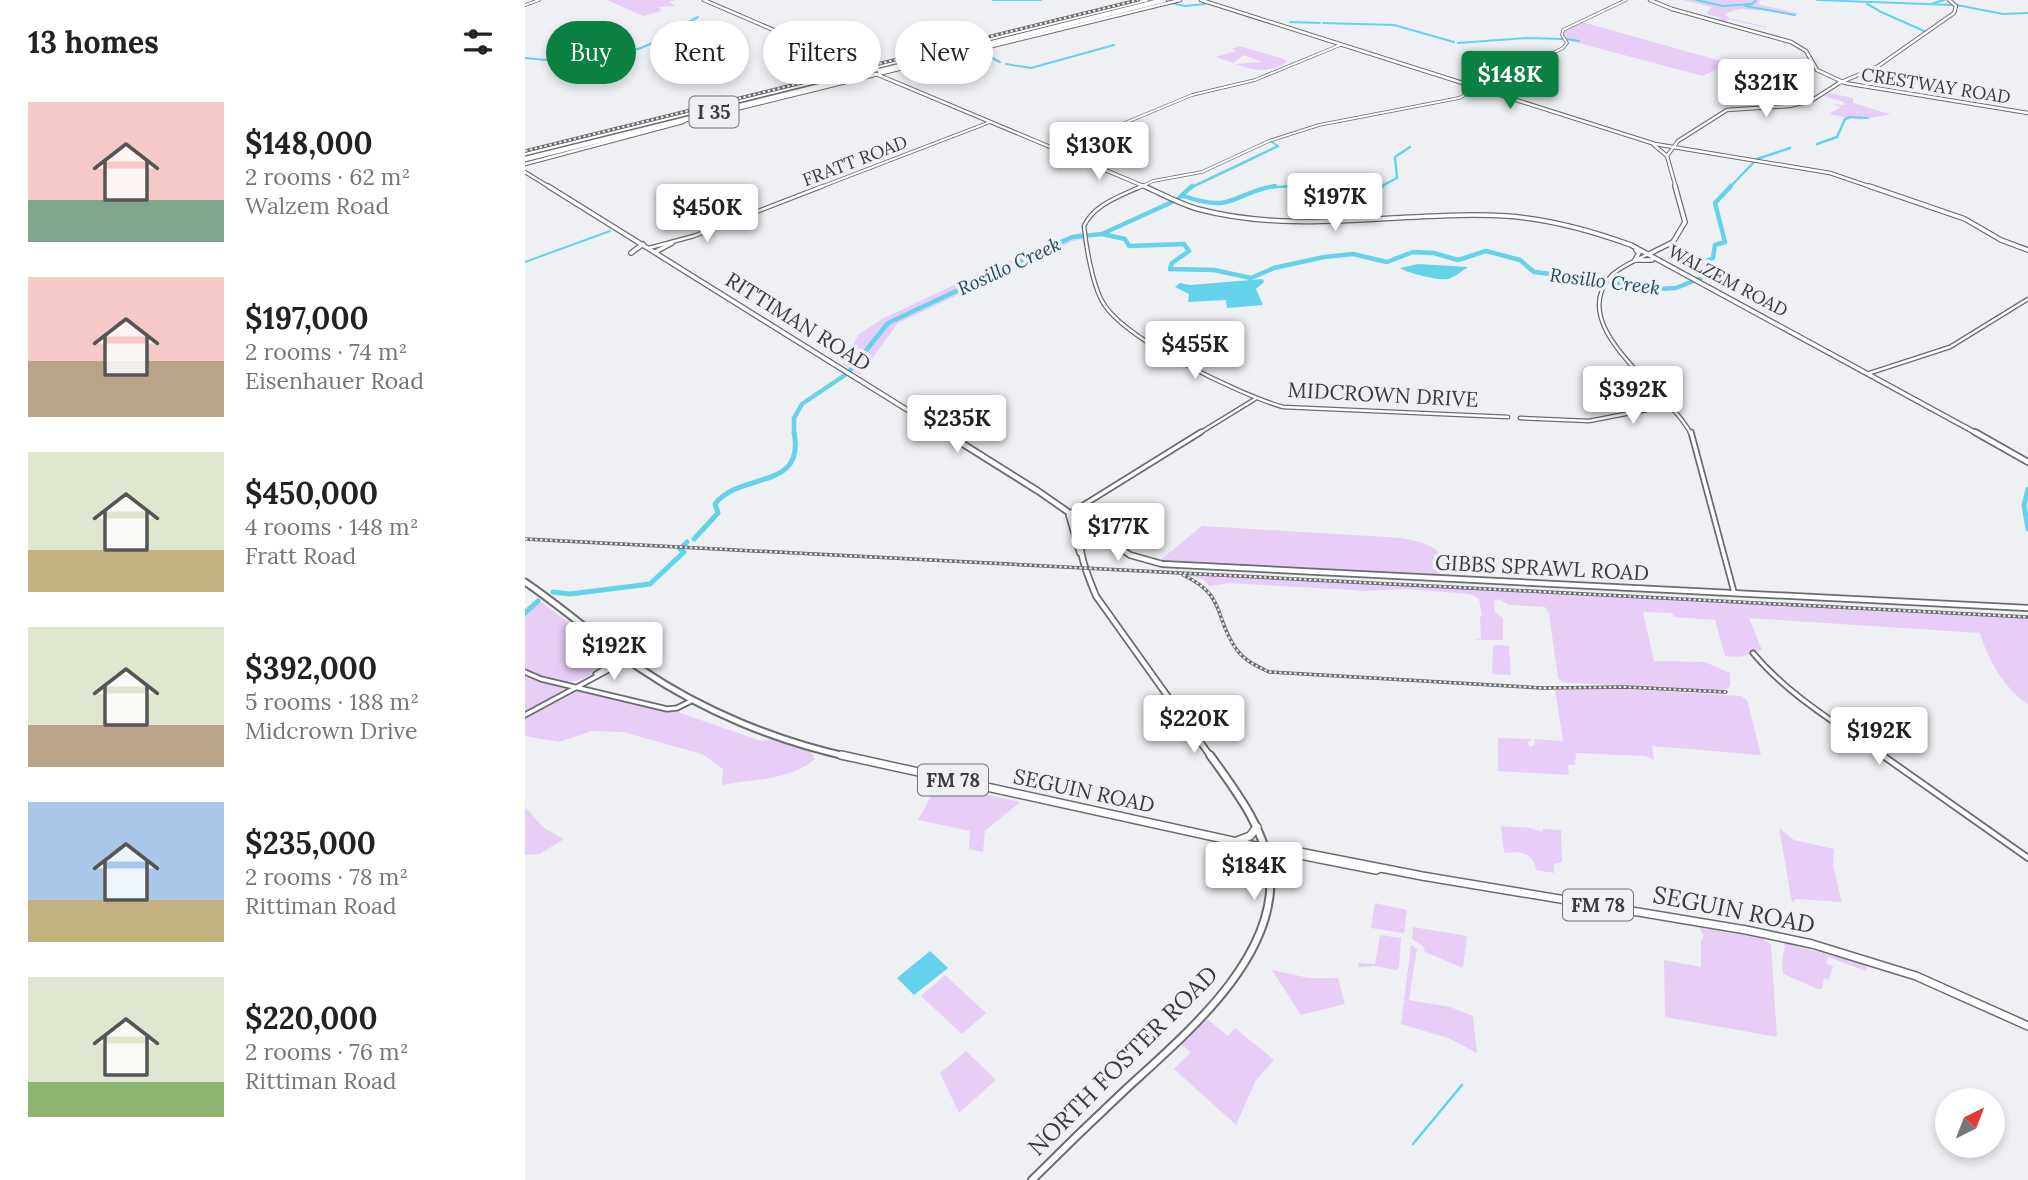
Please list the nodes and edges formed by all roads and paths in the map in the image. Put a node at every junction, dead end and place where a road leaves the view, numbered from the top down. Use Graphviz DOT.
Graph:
graph roads {
  1 [pos="540,0"];
  2 [pos="704,0"];
  3 [pos="1147,0"];
  4 [pos="1165,0"];
  5 [pos="1180,0"];
  6 [pos="1197,0"];
  7 [pos="1626,0"];
  8 [pos="1650,0"];
  9 [pos="1949,0"];
  10 [pos="1156,1"];
  11 [pos="525,5"];
  12 [pos="1141,5"];
  13 [pos="1236,13"];
  14 [pos="1247,15"];
  15 [pos="763,26"];
  16 [pos="1052,26"];
  17 [pos="1293,31"];
  18 [pos="1051,32"];
  19 [pos="1305,33"];
  20 [pos="1010,34"];
  21 [pos="993,38"];
  22 [pos="993,41"];
  23 [pos="1340,45"];
  24 [pos="996,46"];
  25 [pos="881,71"];
  26 [pos="881,71"];
  27 [pos="881,71"];
  28 [pos="881,72"];
  29 [pos="893,72"];
  30 [pos="881,73"];
  31 [pos="881,77"];
  32 [pos="887,79"];
  33 [pos="1834,80"];
  34 [pos="1841,82"];
  35 [pos="806,84"];
  36 [pos="814,84"];
  37 [pos="818,84"];
  38 [pos="823,84"];
  39 [pos="1481,89"];
  40 [pos="768,102"];
  41 [pos="2028,113"];
  42 [pos="676,117"];
  43 [pos="978,117"];
  44 [pos="990,122"];
  45 [pos="983,124"];
  46 [pos="663,127"];
  47 [pos="1647,141"];
  48 [pos="570,145"];
  49 [pos="1672,147"];
  50 [pos="564,150"];
  51 [pos="1067,156"];
  52 [pos="1667,156"];
  53 [pos="526,164"];
  54 [pos="1140,186"];
  55 [pos="1166,197"];
  56 [pos="1189,206"];
  57 [pos="672,243"];
  58 [pos="643,244"];
  59 [pos="1630,245"];
  60 [pos="1667,246"];
  61 [pos="649,248"];
  62 [pos="1661,249"];
  63 [pos="2028,250"];
  64 [pos="655,252"];
  65 [pos="631,253"];
  66 [pos="1648,254"];
  67 [pos="1635,260"];
  68 [pos="1666,264"];
  69 [pos="2028,299"];
  70 [pos="1870,373"];
  71 [pos="1256,399"];
  72 [pos="1672,405"];
  73 [pos="1508,417"];
  74 [pos="1520,418"];
  75 [pos="2028,462"];
  76 [pos="1069,514"];
  77 [pos="1063,519"];
  78 [pos="1070,521"];
  79 [pos="1094,531"];
  80 [pos="1083,561"];
  81 [pos="525,582"];
  82 [pos="1735,594"];
  83 [pos="2028,608"];
  84 [pos="1753,653"];
  85 [pos="625,659"];
  86 [pos="525,672"];
  87 [pos="574,688"];
  88 [pos="693,700"];
  89 [pos="525,715"];
  90 [pos="1257,827"];
  91 [pos="1235,842"];
  92 [pos="1266,848"];
  93 [pos="1294,856"];
  94 [pos="2028,858"];
  95 [pos="1380,868"];
  96 [pos="1269,875"];
  97 [pos="2028,1026"];
  98 [pos="1032,1180"];
  1 -- 11 [label="street"];
  2 -- 15 [label="main road"];
  3 -- 20 [label="main road"];
  4 -- 10 [label="highway"];
  5 -- 18 [label="main road"];
  6 -- 13 [label="main road"];
  6 -- 14 [label="main road"];
  7 -- 39 [label="street, MIDCROWN DRIVE"];
  8 -- 33 [label="main road"];
  9 -- 34 [label="main road"];
  10 -- 12 [label="highway, I 35"];
  12 -- 16 [label="highway, I 35"];
  12 -- 18 [label="highway"];
  12 -- 25 [label="highway, I 35"];
  13 -- 14 [label="main road"];
  13 -- 17 [label="main road"];
  14 -- 19 [label="main road"];
  16 -- 20 [label="highway"];
  16 -- 22 [label="highway, I 35"];
  17 -- 19 [label="main road"];
  17 -- 23 [label="main road"];
  18 -- 24 [label="main road"];
  19 -- 23 [label="main road"];
  20 -- 21 [label="main road"];
  23 -- 39 [label="main road"];
  23 -- 51 [label="street"];
  24 -- 26 [label="highway"];
  24 -- 29 [label="main road"];
  27 -- 29 [label="main road"];
  28 -- 32 [label="main road"];
  29 -- 30 [label="main road"];
  29 -- 32 [label="main road"];
  31 -- 32 [label="main road"];
  32 -- 43 [label="main road"];
  33 -- 34 [label="main road"];
  33 -- 34 [label="main road"];
  34 -- 41 [label="main road, CRESTWAY ROAD"];
  34 -- 49 [label="main road"];
  35 -- 42 [label="main road"];
  36 -- 50 [label="highway, I 35"];
  37 -- 48 [label="highway, I 35"];
  38 -- 40 [label="highway"];
  39 -- 47 [label="main road"];
  39 -- 54 [label="street, MIDCROWN DRIVE"];
  40 -- 46 [label="main road"];
  42 -- 48 [label="highway"];
  42 -- 53 [label="main road"];
  43 -- 44 [label="main road"];
  43 -- 45 [label="main road"];
  44 -- 45 [label="street, FRATT ROAD"];
  44 -- 51 [label="main road"];
  45 -- 57 [label="street, FRATT ROAD"];
  46 -- 50 [label="highway"];
  46 -- 53 [label="main road"];
  47 -- 49 [label="main road"];
  47 -- 52 [label="main road"];
  48 -- 53 [label="highway, I 35"];
  49 -- 52 [label="main road"];
  49 -- 63 [label="main road"];
  50 -- 53 [label="highway, I 35"];
  51 -- 54 [label="main road"];
  52 -- 60 [label="main road, WALZEM ROAD"];
  53 -- 58 [label="main road, RITTIMAN ROAD"];
  54 -- 55 [label="main road"];
  54 -- 71 [label="street, MIDCROWN DRIVE"];
  55 -- 56 [label="main road"];
  55 -- 56 [label="main road"];
  56 -- 59 [label="main road"];
  57 -- 61 [label="street, FRATT ROAD"];
  57 -- 64 [label="main road"];
  58 -- 61 [label="main road, RITTIMAN ROAD"];
  58 -- 65 [label="main road"];
  59 -- 62 [label="main road"];
  59 -- 66 [label="main road"];
  59 -- 67 [label="main road"];
  60 -- 62 [label="main road, WALZEM ROAD"];
  60 -- 68 [label="main road"];
  61 -- 64 [label="main road, RITTIMAN ROAD"];
  62 -- 66 [label="main road, WALZEM ROAD"];
  64 -- 76 [label="main road, RITTIMAN ROAD"];
  66 -- 67 [label="street"];
  66 -- 68 [label="main road, WALZEM ROAD"];
  67 -- 68 [label="main road"];
  67 -- 72 [label="street"];
  68 -- 70 [label="main road, WALZEM ROAD"];
  69 -- 70 [label="street"];
  70 -- 75 [label="main road, WALZEM ROAD"];
  71 -- 73 [label="street, MIDCROWN DRIVE"];
  71 -- 76 [label="street"];
  72 -- 74 [label="street"];
  72 -- 82 [label="street"];
  76 -- 78 [label="main road"];
  76 -- 79 [label="main road, GIBBS SPRAWL ROAD"];
  77 -- 78 [label="main road"];
  78 -- 80 [label="main road"];
  79 -- 80 [label="main road"];
  79 -- 82 [label="main road, GIBBS SPRAWL ROAD"];
  80 -- 90 [label="main road"];
  81 -- 85 [label="main road, SEGUIN ROAD / FM 78"];
  82 -- 83 [label="main road, GIBBS SPRAWL ROAD"];
  84 -- 94 [label="street"];
  85 -- 87 [label="street"];
  85 -- 88 [label="main road, SEGUIN ROAD / FM 78"];
  86 -- 87 [label="street"];
  87 -- 88 [label="street"];
  87 -- 89 [label="street"];
  88 -- 91 [label="main road, SEGUIN ROAD / FM 78"];
  90 -- 91 [label="main road"];
  90 -- 92 [label="main road"];
  91 -- 92 [label="main road, SEGUIN ROAD / FM 78"];
  92 -- 93 [label="main road, SEGUIN ROAD / FM 78"];
  92 -- 95 [label="main road, SEGUIN ROAD / FM 78"];
  92 -- 96 [label="main road, NORTH FOSTER ROAD"];
  93 -- 95 [label="main road, SEGUIN ROAD / FM 78"];
  93 -- 96 [label="main road"];
  95 -- 97 [label="main road, SEGUIN ROAD / FM 78"];
  96 -- 98 [label="main road, NORTH FOSTER ROAD"];
}
